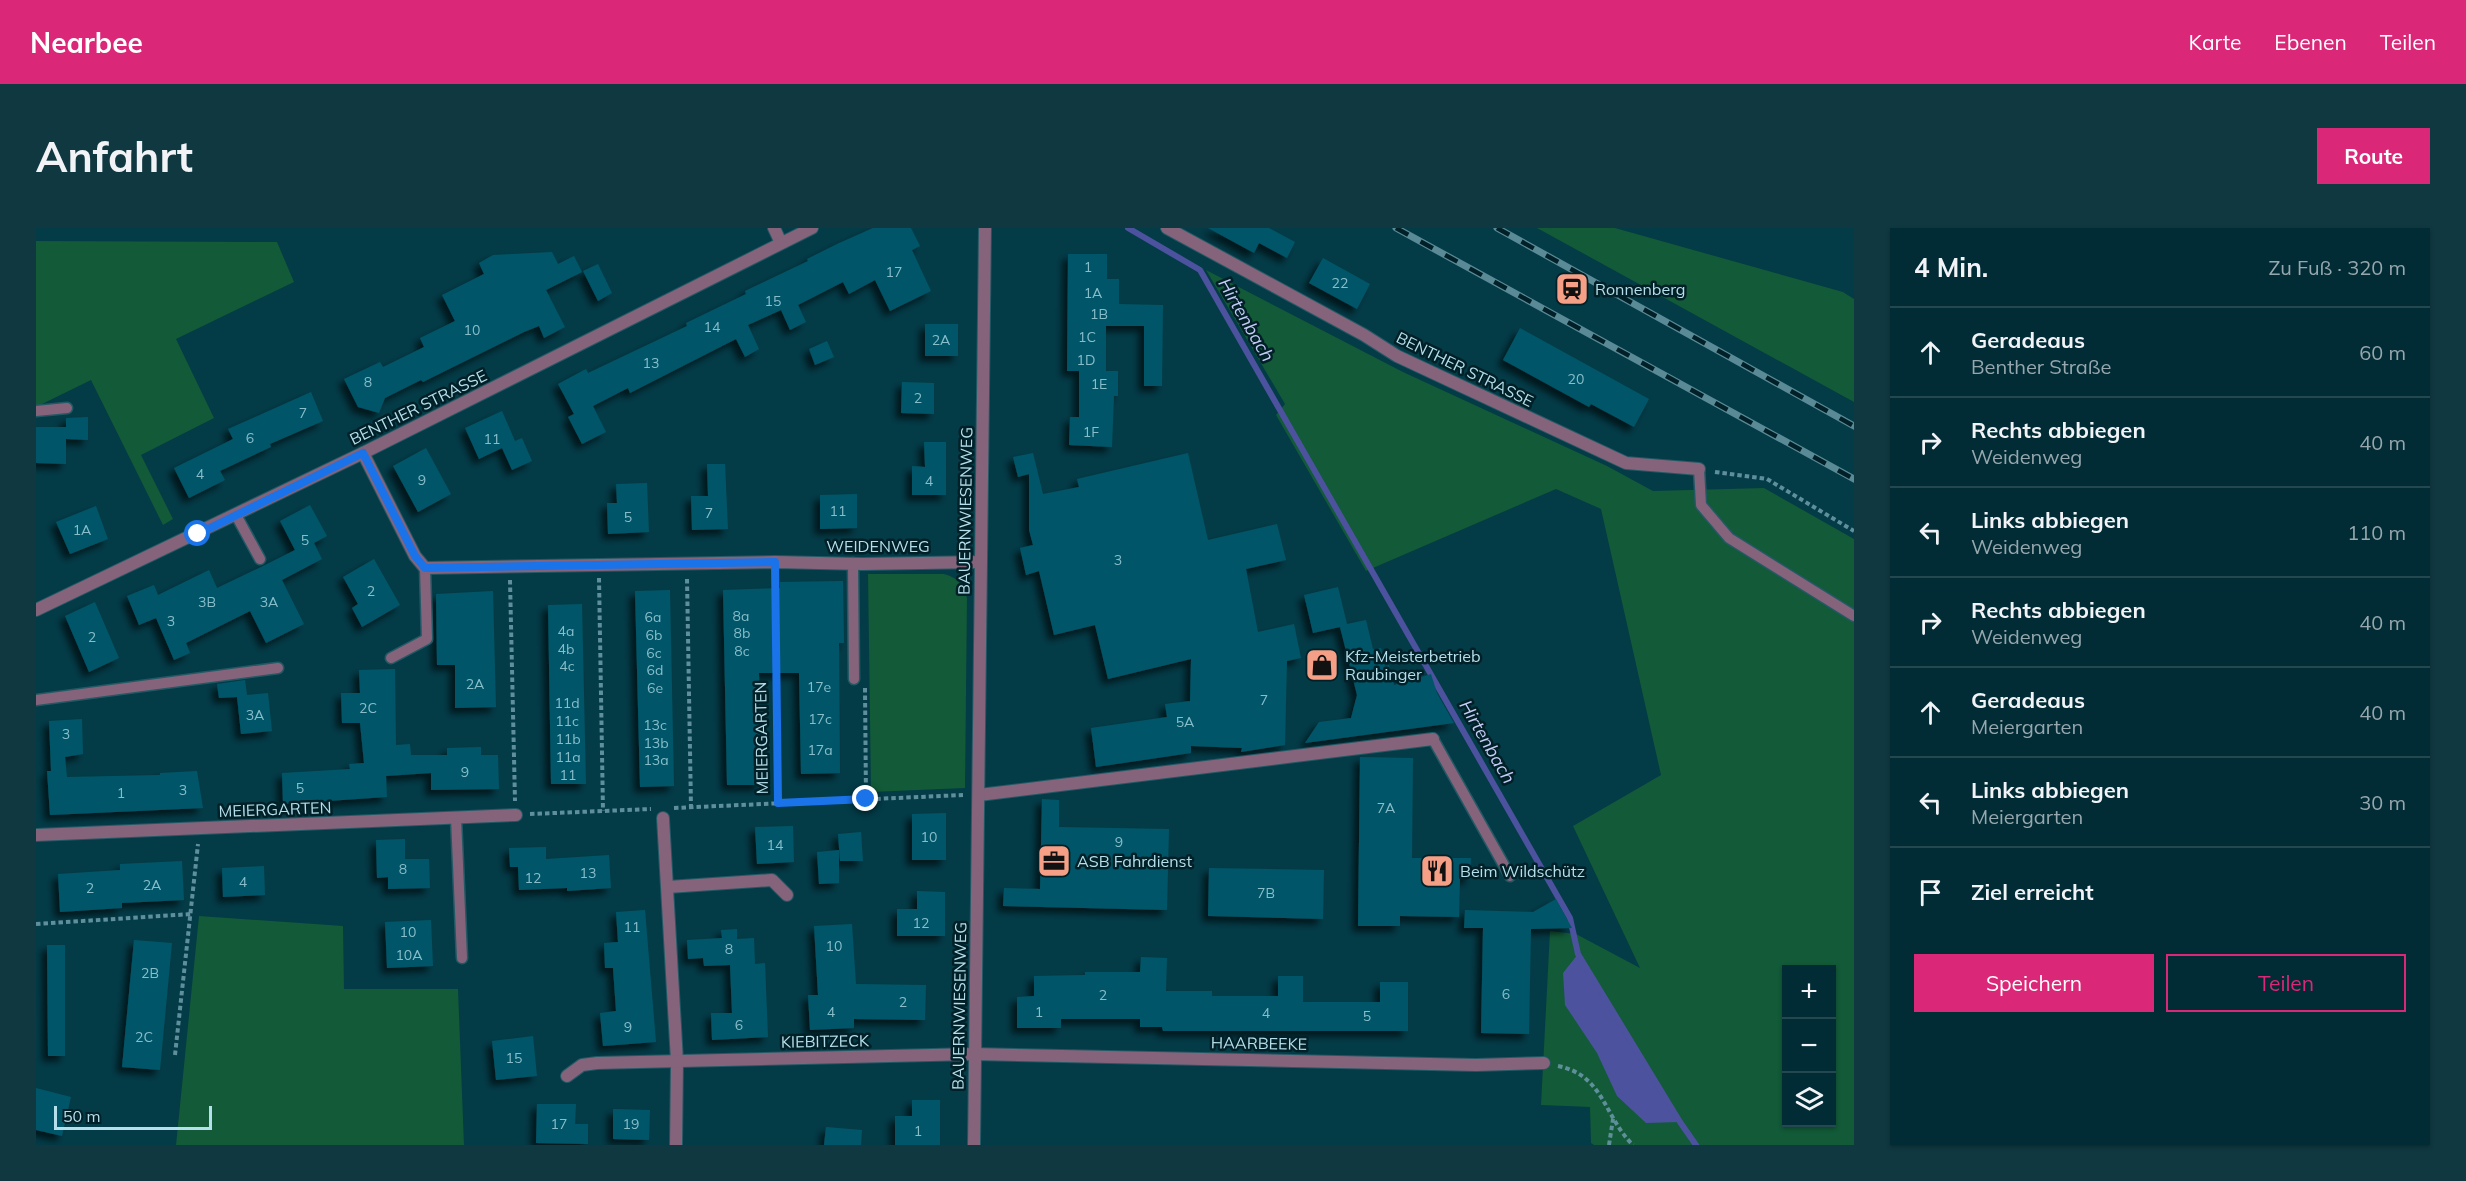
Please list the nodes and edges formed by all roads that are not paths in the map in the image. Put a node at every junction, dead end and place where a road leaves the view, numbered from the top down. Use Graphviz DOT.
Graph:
graph roads {
  1 [pos="774,228"];
  2 [pos="812,228"];
  3 [pos="985,228"];
  4 [pos="1167,228"];
  5 [pos="781,243"];
  6 [pos="67,408"];
  7 [pos="36,411"];
  8 [pos="363,453"];
  9 [pos="1699,470"];
  10 [pos="236,515"];
  11 [pos="260,559"];
  12 [pos="980,562"];
  13 [pos="853,563"];
  14 [pos="425,568"];
  15 [pos="36,610"];
  16 [pos="1854,616"];
  17 [pos="391,658"];
  18 [pos="278,668"];
  19 [pos="854,679"];
  20 [pos="36,700"];
  21 [pos="1433,739"];
  22 [pos="979,795"];
  23 [pos="662,813"];
  24 [pos="516,815"];
  25 [pos="456,818"];
  26 [pos="36,835"];
  27 [pos="1510,876"];
  28 [pos="668,886"];
  29 [pos="787,895"];
  30 [pos="462,958"];
  31 [pos="974,1054"];
  32 [pos="677,1061"];
  33 [pos="1544,1063"];
  34 [pos="567,1076"];
  35 [pos="676,1145"];
  36 [pos="974,1145"];
  1 -- 5 [label="street"];
  2 -- 5 [label="street, BENTHER STRASSE"];
  3 -- 12 [label="street, BAUERNWIESENWEG"];
  4 -- 9 [label="street, BENTHER STRASSE"];
  5 -- 8 [label="street, BENTHER STRASSE"];
  6 -- 7 [label="lane"];
  8 -- 10 [label="street, BENTHER STRASSE"];
  8 -- 14 [label="street"];
  9 -- 16 [label="lane"];
  10 -- 11 [label="lane"];
  10 -- 15 [label="street, BENTHER STRASSE"];
  12 -- 13 [label="street, WEIDENWEG"];
  12 -- 22 [label="street, BAUERNWIESENWEG"];
  13 -- 14 [label="street, WEIDENWEG"];
  13 -- 19 [label="lane"];
  14 -- 17 [label="lane"];
  18 -- 20 [label="lane"];
  21 -- 22 [label="street"];
  21 -- 27 [label="lane"];
  22 -- 31 [label="street, BAUERNWIESENWEG"];
  23 -- 28 [label="street"];
  24 -- 25 [label="street, MEIERGARTEN"];
  25 -- 26 [label="street, MEIERGARTEN"];
  25 -- 30 [label="lane"];
  28 -- 29 [label="street"];
  28 -- 32 [label="street"];
  31 -- 32 [label="street, KIEBITZECK"];
  31 -- 33 [label="street, HAARBEEKE"];
  31 -- 36 [label="street, BAUERNWIESENWEG"];
  32 -- 34 [label="street, KIEBITZECK"];
  32 -- 35 [label="street"];
}
